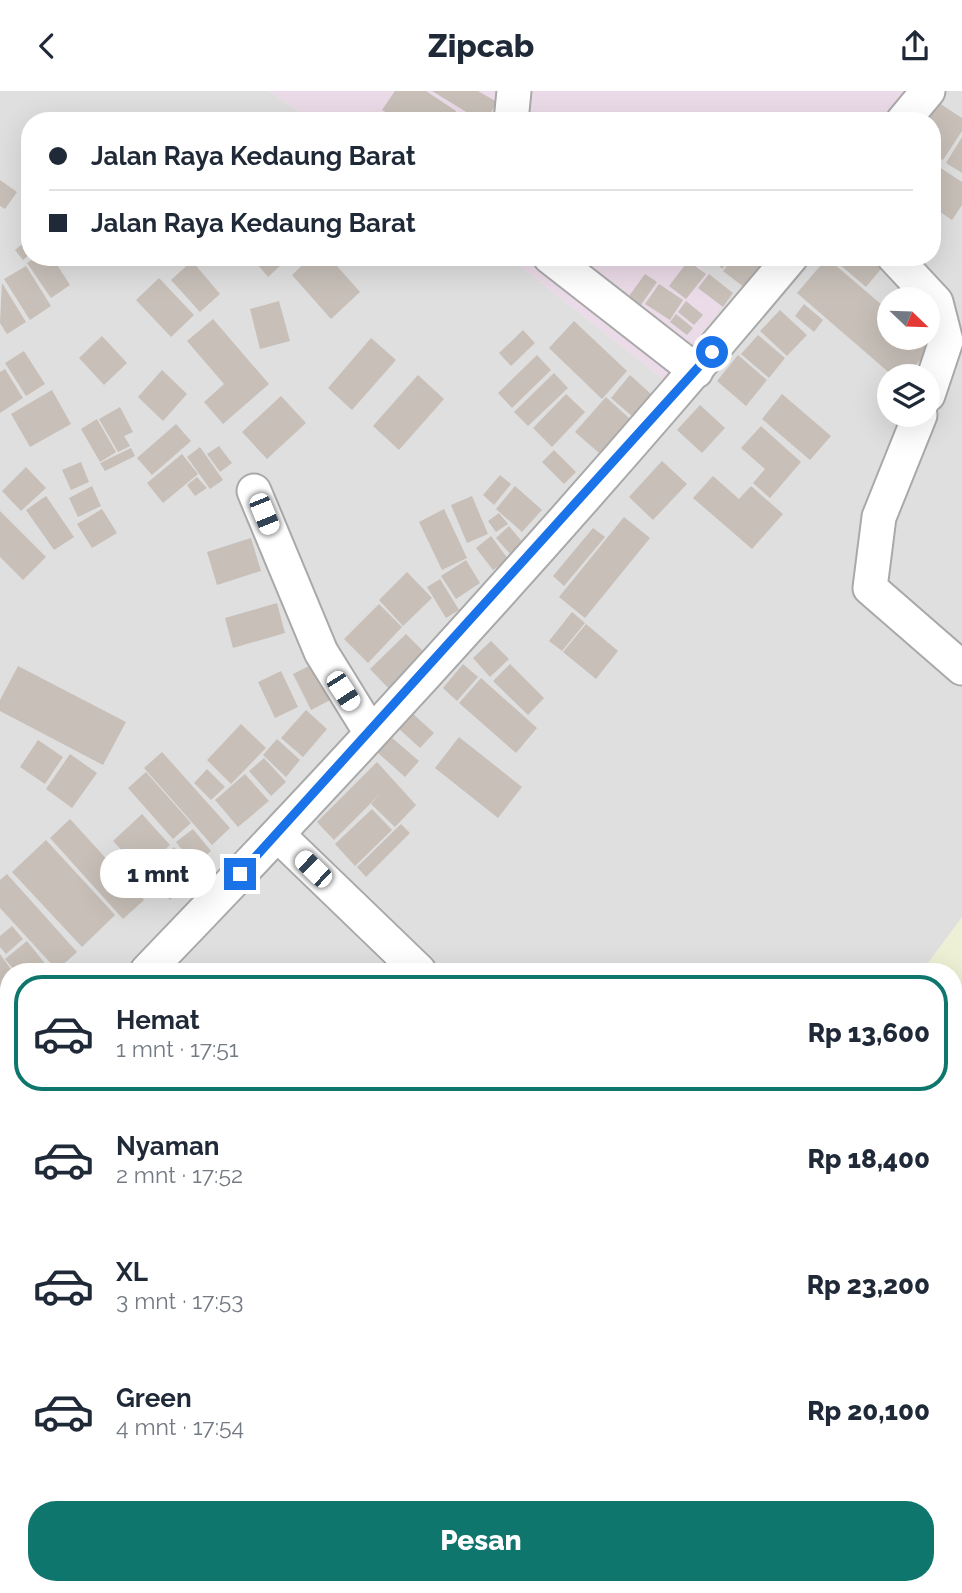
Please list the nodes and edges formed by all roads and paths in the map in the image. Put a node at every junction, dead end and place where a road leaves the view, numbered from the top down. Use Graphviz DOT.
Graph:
graph roads {
  1 [pos="514,91"];
  2 [pos="928,91"];
  3 [pos="512,112"];
  4 [pos="911,112"];
  5 [pos="562,266"];
  6 [pos="784,266"];
  7 [pos="902,266"];
  8 [pos="951,367"];
  9 [pos="696,371"];
  10 [pos="915,427"];
  11 [pos="254,491"];
  12 [pos="962,667"];
  13 [pos="371,733"];
  14 [pos="278,835"];
  15 [pos="155,963"];
  16 [pos="411,963"];
  1 -- 3 [label="street"];
  2 -- 4 [label="street"];
  5 -- 9 [label="street"];
  6 -- 9 [label="street"];
  7 -- 8 [label="street"];
  9 -- 13 [label="street"];
  10 -- 12 [label="street"];
  11 -- 13 [label="street"];
  13 -- 14 [label="street"];
  14 -- 15 [label="street"];
  14 -- 16 [label="street"];
}
